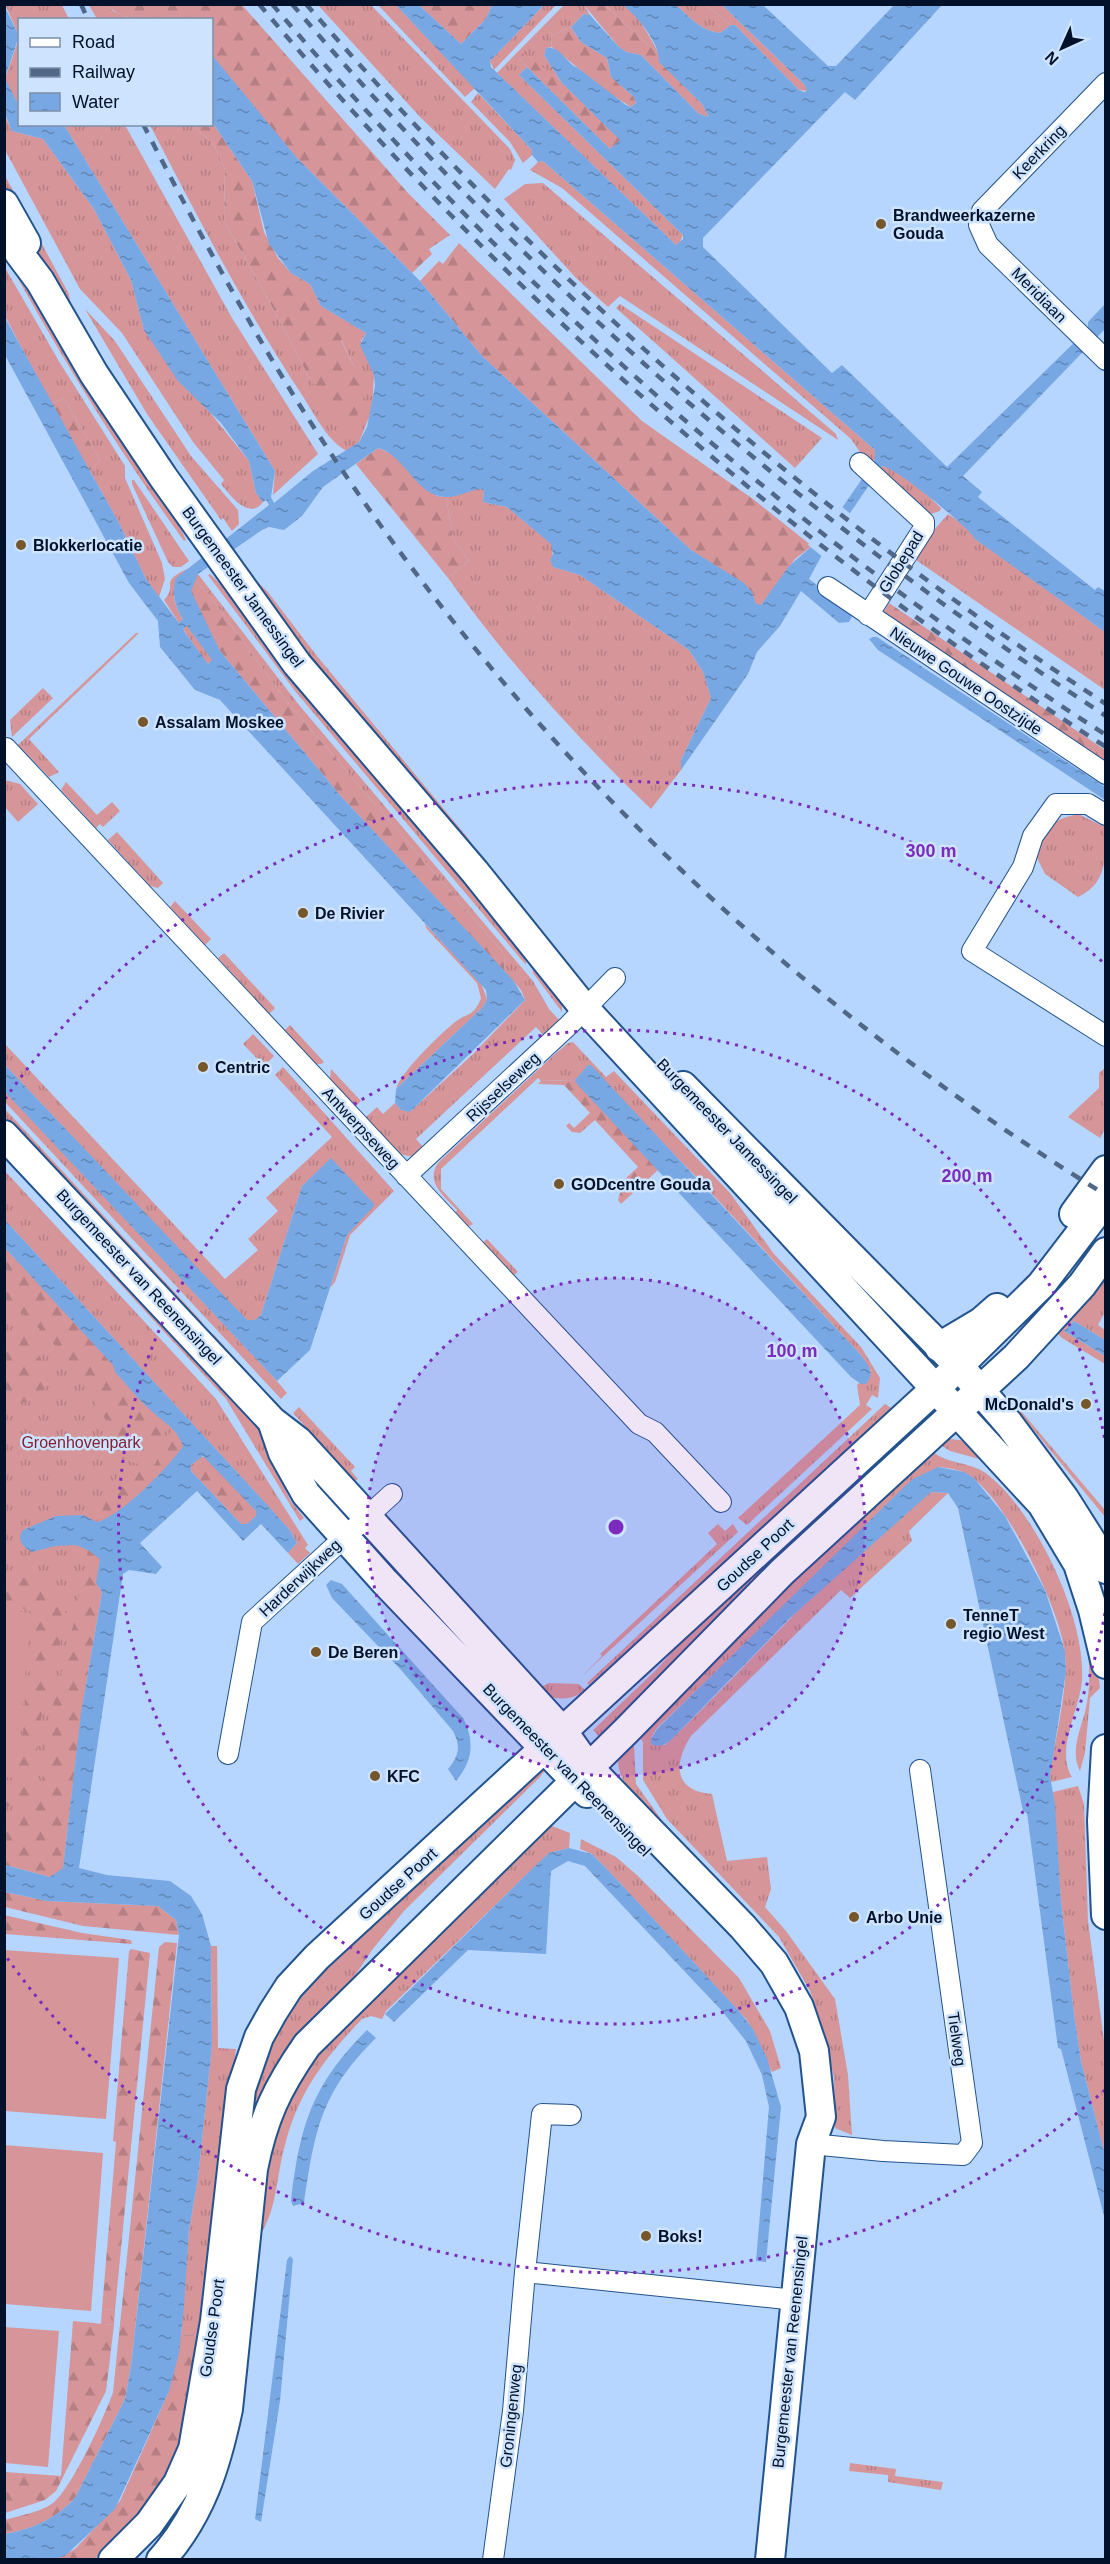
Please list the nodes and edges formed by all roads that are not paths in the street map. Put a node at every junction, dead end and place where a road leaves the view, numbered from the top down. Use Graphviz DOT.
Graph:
graph roads {
  1 [pos="1106,83"];
  2 [pos="4,204"];
  3 [pos="979,225"];
  4 [pos="4,228"];
  5 [pos="40,281"];
  6 [pos="1099,353"];
  7 [pos="867,469"];
  8 [pos="828,587"];
  9 [pos="868,615"];
  10 [pos="5,749"];
  11 [pos="1106,774"];
  12 [pos="1106,815"];
  13 [pos="599,994"];
  14 [pos="1106,1036"];
  15 [pos="4,1135"];
  16 [pos="1106,1170"];
  17 [pos="406,1176"];
  18 [pos="1106,1200"];
  19 [pos="1106,1252"];
  20 [pos="949,1356"];
  21 [pos="936,1388"];
  22 [pos="980,1390"];
  23 [pos="957,1412"];
  24 [pos="272,1420"];
  25 [pos="392,1494"];
  26 [pos="721,1502"];
  27 [pos="1076,1515"];
  28 [pos="368,1519"];
  29 [pos="1106,1530"];
  30 [pos="344,1538"];
  31 [pos="1098,1562"];
  32 [pos="1106,1664"];
  33 [pos="554,1741"];
  34 [pos="1106,1749"];
  35 [pos="228,1754"];
  36 [pos="920,1770"];
  37 [pos="581,1774"];
  38 [pos="1106,1915"];
  39 [pos="572,2115"];
  40 [pos="811,2144"];
  41 [pos="525,2272"];
  42 [pos="796,2300"];
  43 [pos="113,2559"];
  44 [pos="161,2559"];
  45 [pos="493,2559"];
  46 [pos="770,2559"];
  1 -- 3 [label="street, Keerkring"];
  2 -- 5 [label="main road, Burgemeester Jamessingel"];
  3 -- 6 [label="street, Meridiaan"];
  4 -- 5 [label="main road, Burgemeester Jamessingel"];
  5 -- 13 [label="main road, Burgemeester Jamessingel"];
  7 -- 9 [label="street, Globepad"];
  8 -- 9 [label="street, Nieuwe Gouwe Oostzijde"];
  9 -- 11 [label="street, Nieuwe Gouwe Oostzijde"];
  10 -- 17 [label="street, Antwerpseweg"];
  12 -- 14 [label="street"];
  13 -- 17 [label="street, Rijsselseweg"];
  13 -- 20 [label="main road, Burgemeester Jamessingel"];
  13 -- 21 [label="main road, Burgemeester Jamessingel"];
  15 -- 24 [label="main road, Burgemeester van Reenensingel"];
  16 -- 20 [label="main road"];
  17 -- 26 [label="street, Antwerpseweg"];
  18 -- 20 [label="main road"];
  19 -- 22 [label="main road"];
  20 -- 21 [label="main road, Goudse Poort"];
  20 -- 22 [label="main road, Burgemeester Jamessingel"];
  21 -- 23 [label="main road"];
  21 -- 33 [label="main road, Goudse Poort"];
  22 -- 23 [label="main road"];
  22 -- 27 [label="main road"];
  23 -- 31 [label="main road"];
  23 -- 37 [label="main road, Goudse Poort"];
  24 -- 28 [label="main road, Burgemeester van Reenensingel"];
  24 -- 30 [label="main road, Burgemeester van Reenensingel"];
  25 -- 28 [label="street"];
  27 -- 29 [label="street"];
  27 -- 31 [label="main road"];
  28 -- 30 [label="street, Harderwijkweg"];
  28 -- 33 [label="main road, Burgemeester van Reenensingel"];
  30 -- 33 [label="main road, Burgemeester van Reenensingel"];
  30 -- 35 [label="street, Harderwijkweg"];
  31 -- 32 [label="main road"];
  33 -- 37 [label="main road, Burgemeester van Reenensingel"];
  33 -- 43 [label="main road, Goudse Poort"];
  34 -- 38 [label="main road"];
  36 -- 40 [label="street, Tielweg"];
  37 -- 40 [label="main road, Burgemeester van Reenensingel"];
  37 -- 44 [label="main road, Goudse Poort"];
  39 -- 41 [label="street, Groningenweg"];
  40 -- 42 [label="main road, Burgemeester van Reenensingel"];
  41 -- 42 [label="street"];
  41 -- 45 [label="street, Groningenweg"];
  42 -- 46 [label="main road, Burgemeester van Reenensingel"];
}
